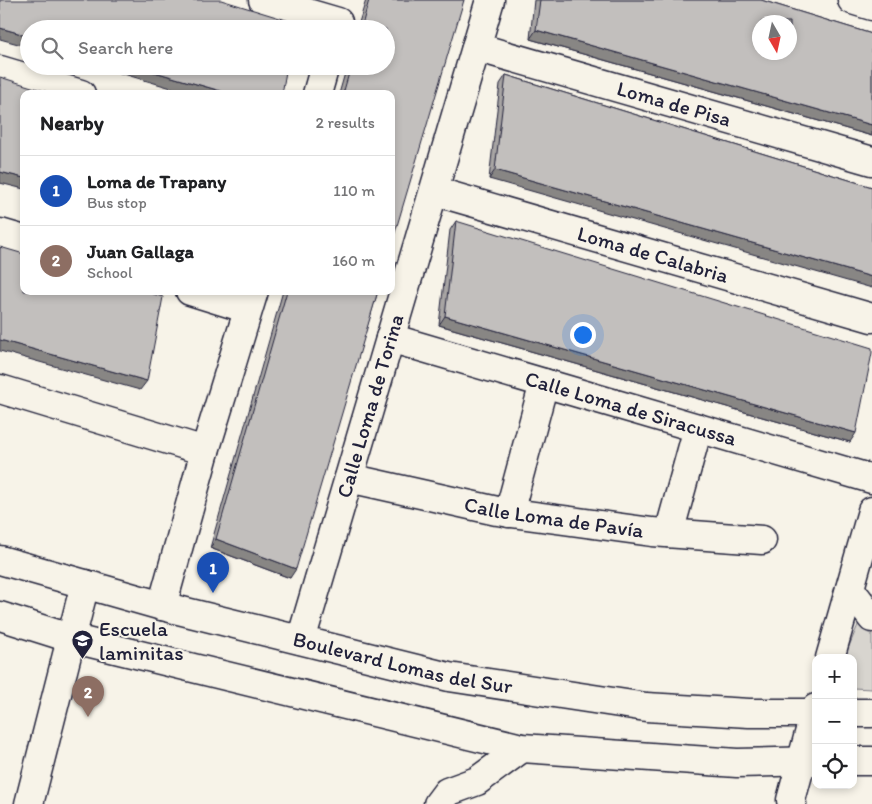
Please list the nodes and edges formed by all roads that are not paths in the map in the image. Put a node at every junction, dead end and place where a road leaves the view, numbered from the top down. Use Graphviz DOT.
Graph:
graph roads {
  1 [pos="263,0"];
  2 [pos="490,0"];
  3 [pos="852,0"];
  4 [pos="872,6"];
  5 [pos="338,17"];
  6 [pos="476,47"];
  7 [pos="0,70"];
  8 [pos="322,75"];
  9 [pos="68,90"];
  10 [pos="318,90"];
  11 [pos="872,161"];
  12 [pos="434,191"];
  13 [pos="0,233"];
  14 [pos="20,239"];
  15 [pos="217,295"];
  16 [pos="251,300"];
  17 [pos="872,318"];
  18 [pos="390,338"];
  19 [pos="544,383"];
  20 [pos="0,389"];
  21 [pos="698,428"];
  22 [pos="205,451"];
  23 [pos="349,478"];
  24 [pos="872,478"];
  25 [pos="872,511"];
  26 [pos="509,513"];
  27 [pos="669,533"];
  28 [pos="762,540"];
  29 [pos="0,560"];
  30 [pos="85,584"];
  31 [pos="850,589"];
  32 [pos="162,606"];
  33 [pos="0,616"];
  34 [pos="872,618"];
  35 [pos="70,638"];
  36 [pos="301,640"];
  37 [pos="831,654"];
  38 [pos="812,712"];
  39 [pos="857,713"];
  40 [pos="872,713"];
  41 [pos="812,733"];
  42 [pos="522,748"];
  43 [pos="857,761"];
  44 [pos="872,761"];
  45 [pos="808,762"];
  46 [pos="29,804"];
  47 [pos="438,804"];
  48 [pos="792,804"];
  1 -- 5 [label="street"];
  2 -- 6 [label="street, Calle Loma de Torina"];
  3 -- 4 [label="street"];
  6 -- 11 [label="street, Loma de Pisa"];
  6 -- 12 [label="street, Calle Loma de Torina"];
  7 -- 9 [label="street"];
  8 -- 10 [label="street"];
  12 -- 17 [label="street, Loma de Calabria"];
  12 -- 18 [label="street, Calle Loma de Torina"];
  13 -- 14 [label="street"];
  15 -- 16 [label="street"];
  16 -- 22 [label="street"];
  18 -- 19 [label="street, Calle Loma de Siracussa"];
  18 -- 23 [label="street, Calle Loma de Torina"];
  19 -- 21 [label="street, Calle Loma de Siracussa"];
  19 -- 26 [label="street"];
  20 -- 22 [label="street"];
  21 -- 24 [label="street, Calle Loma de Siracussa"];
  21 -- 27 [label="street"];
  22 -- 32 [label="street"];
  23 -- 26 [label="street, Calle Loma de Pavía"];
  23 -- 36 [label="street, Calle Loma de Torina"];
  25 -- 31 [label="street"];
  26 -- 27 [label="street, Calle Loma de Pavía"];
  27 -- 28 [label="street, Calle Loma de Pavía"];
  29 -- 30 [label="street, Boulevard Lomas del Sur"];
  30 -- 32 [label="street, Boulevard Lomas del Sur"];
  30 -- 35 [label="street"];
  31 -- 34 [label="street"];
  31 -- 37 [label="street"];
  32 -- 36 [label="street, Boulevard Lomas del Sur"];
  33 -- 35 [label="street"];
  35 -- 42 [label="street"];
  35 -- 46 [label="street"];
  36 -- 38 [label="street, Boulevard Lomas del Sur"];
  39 -- 40 [label="street"];
  41 -- 45 [label="street"];
  42 -- 45 [label="street"];
  42 -- 47 [label="street"];
  43 -- 44 [label="street"];
  45 -- 48 [label="street"];
}
